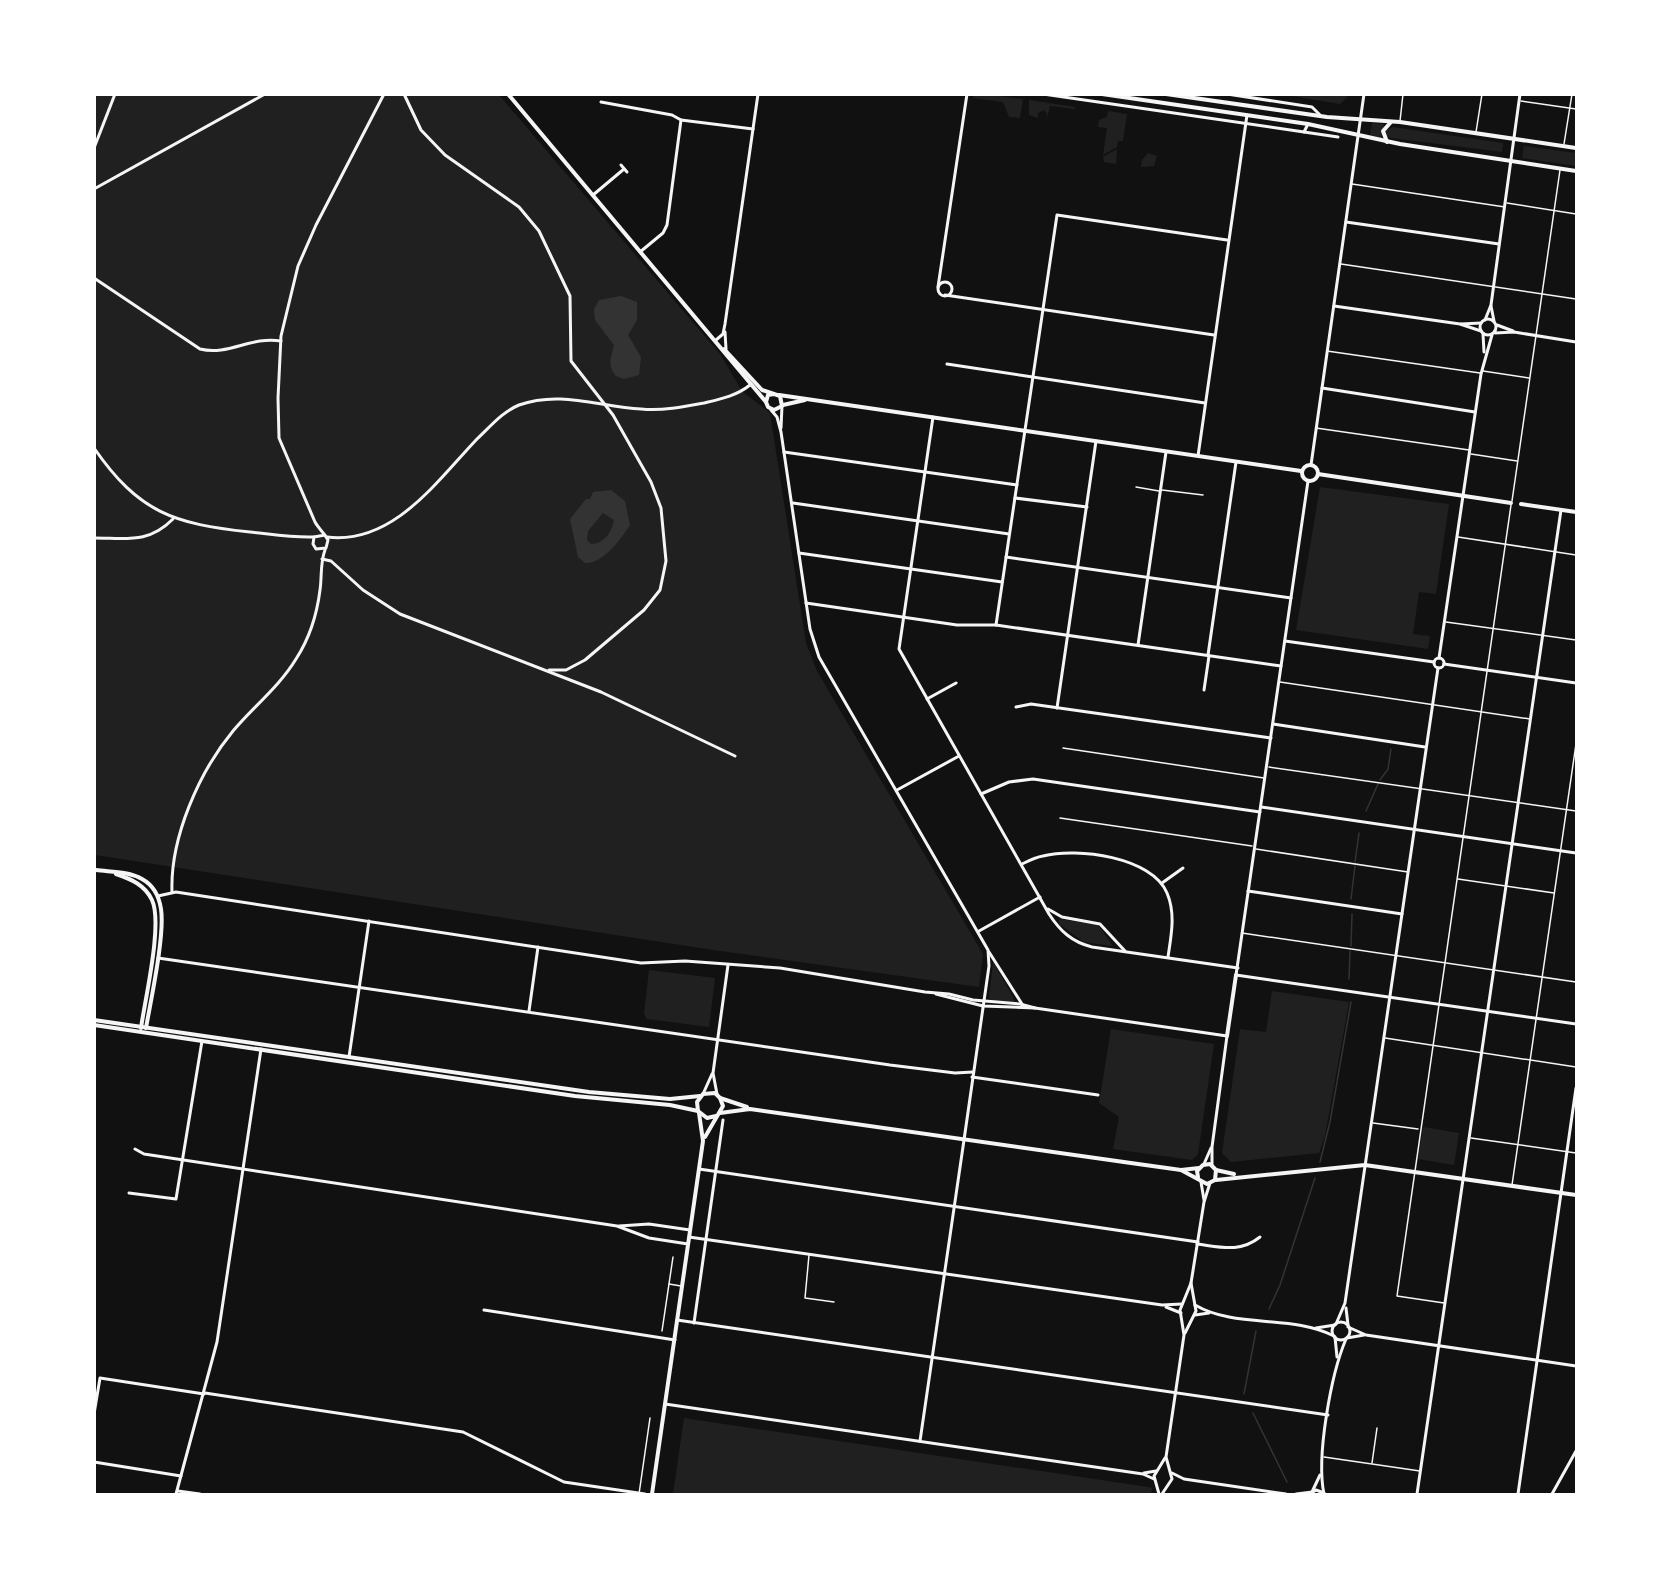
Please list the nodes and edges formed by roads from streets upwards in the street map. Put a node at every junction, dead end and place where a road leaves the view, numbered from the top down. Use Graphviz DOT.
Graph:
graph roads {
  1 [pos="115,94"];
  2 [pos="265,94"];
  3 [pos="384,94"];
  4 [pos="404,94"];
  5 [pos="508,94"];
  6 [pos="758,94"];
  7 [pos="967,94"];
  8 [pos="1043,94"];
  9 [pos="1102,94"];
  10 [pos="1166,94"];
  11 [pos="1227,94"];
  12 [pos="1364,94"];
  13 [pos="1520,94"];
  14 [pos="601,102"];
  15 [pos="1247,115"];
  16 [pos="1322,117"];
  17 [pos="1360,119"];
  18 [pos="681,120"];
  19 [pos="1392,121"];
  20 [pos="1246,124"];
  21 [pos="1308,124"];
  22 [pos="753,129"];
  23 [pos="1304,132"];
  24 [pos="1359,135"];
  25 [pos="1338,137"];
  26 [pos="1514,139"];
  27 [pos="1388,142"];
  28 [pos="94,148"];
  29 [pos="1576,148"];
  30 [pos="1511,160"];
  31 [pos="624,169"];
  32 [pos="1576,171"];
  33 [pos="94,189"];
  34 [pos="593,195"];
  35 [pos="1346,222"];
  36 [pos="1227,240"];
  37 [pos="1499,244"];
  38 [pos="640,252"];
  39 [pos="942,267"];
  40 [pos="94,278"];
  41 [pos="950,286"];
  42 [pos="938,287"];
  43 [pos="945,295"];
  44 [pos="963,297"];
  45 [pos="1491,305"];
  46 [pos="1334,306"];
  47 [pos="1044,309"];
  48 [pos="1483,321"];
  49 [pos="1494,321"];
  50 [pos="1460,324"];
  51 [pos="1497,325"];
  52 [pos="725,327"];
  53 [pos="1514,332"];
  54 [pos="1482,333"];
  55 [pos="1493,334"];
  56 [pos="1214,335"];
  57 [pos="716,340"];
  58 [pos="281,341"];
  59 [pos="1576,342"];
  60 [pos="721,346"];
  61 [pos="726,350"];
  62 [pos="1484,354"];
  63 [pos="947,364"];
  64 [pos="1034,377"];
  65 [pos="752,383"];
  66 [pos="1322,388"];
  67 [pos="776,394"];
  68 [pos="820,401"];
  69 [pos="766,402"];
  70 [pos="1205,403"];
  71 [pos="604,404"];
  72 [pos="782,405"];
  73 [pos="771,410"];
  74 [pos="1475,412"];
  75 [pos="933,417"];
  76 [pos="1026,431"];
  77 [pos="781,432"];
  78 [pos="1096,441"];
  79 [pos="94,448"];
  80 [pos="784,452"];
  81 [pos="1166,452"];
  82 [pos="1198,456"];
  83 [pos="1236,462"];
  84 [pos="1311,465"];
  85 [pos="1301,471"];
  86 [pos="925,472"];
  87 [pos="1318,474"];
  88 [pos="1308,481"];
  89 [pos="1017,485"];
  90 [pos="1463,495"];
  91 [pos="1015,498"];
  92 [pos="1512,502"];
  93 [pos="793,503"];
  94 [pos="1521,504"];
  95 [pos="1087,507"];
  96 [pos="1560,510"];
  97 [pos="1576,512"];
  98 [pos="173,519"];
  99 [pos="918,520"];
  100 [pos="315,522"];
  101 [pos="1009,534"];
  102 [pos="315,536"];
  103 [pos="326,536"];
  104 [pos="341,537"];
  105 [pos="94,538"];
  106 [pos="303,538"];
  107 [pos="313,544"];
  108 [pos="327,547"];
  109 [pos="319,550"];
  110 [pos="799,553"];
  111 [pos="1006,557"];
  112 [pos="322,559"];
  113 [pos="1078,567"];
  114 [pos="911,569"];
  115 [pos="1148,577"];
  116 [pos="1002,582"];
  117 [pos="1218,587"];
  118 [pos="1291,598"];
  119 [pos="806,603"];
  120 [pos="904,618"];
  121 [pos="996,625"];
  122 [pos="1068,635"];
  123 [pos="1285,641"];
  124 [pos="1138,645"];
  125 [pos="1209,656"];
  126 [pos="1439,658"];
  127 [pos="1434,662"];
  128 [pos="1444,664"];
  129 [pos="1281,666"];
  130 [pos="1438,668"];
  131 [pos="549,670"];
  132 [pos="1536,677"];
  133 [pos="1576,682"];
  134 [pos="956,683"];
  135 [pos="1204,690"];
  136 [pos="927,699"];
  137 [pos="1016,707"];
  138 [pos="1057,708"];
  139 [pos="1273,724"];
  140 [pos="1271,738"];
  141 [pos="1426,747"];
  142 [pos="735,756"];
  143 [pos="959,756"];
  144 [pos="897,790"];
  145 [pos="981,794"];
  146 [pos="1260,810"];
  147 [pos="1414,830"];
  148 [pos="1513,844"];
  149 [pos="1576,854"];
  150 [pos="1022,864"];
  151 [pos="1183,868"];
  152 [pos="95,870"];
  153 [pos="1162,883"];
  154 [pos="1248,891"];
  155 [pos="172,892"];
  156 [pos="158,896"];
  157 [pos="1040,897"];
  158 [pos="152,900"];
  159 [pos="1045,905"];
  160 [pos="1402,914"];
  161 [pos="369,921"];
  162 [pos="979,931"];
  163 [pos="538,947"];
  164 [pos="988,950"];
  165 [pos="1127,952"];
  166 [pos="154,957"];
  167 [pos="1168,957"];
  168 [pos="728,965"];
  169 [pos="1238,968"];
  170 [pos="1236,975"];
  171 [pos="360,987"];
  172 [pos="1390,997"];
  173 [pos="983,1004"];
  174 [pos="1022,1004"];
  175 [pos="1035,1008"];
  176 [pos="529,1011"];
  177 [pos="1488,1011"];
  178 [pos="94,1020"];
  179 [pos="1576,1024"];
  180 [pos="94,1025"];
  181 [pos="141,1029"];
  182 [pos="146,1030"];
  183 [pos="202,1035"];
  184 [pos="1227,1036"];
  185 [pos="718,1039"];
  186 [pos="202,1041"];
  187 [pos="262,1046"];
  188 [pos="348,1060"];
  189 [pos="973,1072"];
  190 [pos="713,1073"];
  191 [pos="972,1077"];
  192 [pos="1576,1088"];
  193 [pos="702,1095"];
  194 [pos="1098,1095"];
  195 [pos="719,1097"];
  196 [pos="750,1109"];
  197 [pos="699,1112"];
  198 [pos="718,1115"];
  199 [pos="723,1120"];
  200 [pos="964,1140"];
  201 [pos="703,1141"];
  202 [pos="1212,1147"];
  203 [pos="135,1149"];
  204 [pos="183,1160"];
  205 [pos="1203,1165"];
  206 [pos="1365,1165"];
  207 [pos="1212,1166"];
  208 [pos="1199,1168"];
  209 [pos="243,1169"];
  210 [pos="699,1169"];
  211 [pos="1181,1170"];
  212 [pos="1216,1170"];
  213 [pos="716,1172"];
  214 [pos="1238,1175"];
  215 [pos="1198,1177"];
  216 [pos="1464,1178"];
  217 [pos="1215,1180"];
  218 [pos="1201,1182"];
  219 [pos="1210,1183"];
  220 [pos="129,1193"];
  221 [pos="1562,1193"];
  222 [pos="1576,1195"];
  223 [pos="1204,1202"];
  224 [pos="954,1207"];
  225 [pos="617,1226"];
  226 [pos="691,1230"];
  227 [pos="689,1237"];
  228 [pos="1260,1237"];
  229 [pos="706,1239"];
  230 [pos="1198,1243"];
  231 [pos="688,1244"];
  232 [pos="944,1274"];
  233 [pos="1191,1283"];
  234 [pos="1345,1303"];
  235 [pos="1183,1304"];
  236 [pos="1162,1305"];
  237 [pos="1194,1305"];
  238 [pos="484,1310"];
  239 [pos="1214,1313"];
  240 [pos="1182,1314"];
  241 [pos="1193,1316"];
  242 [pos="677,1320"];
  243 [pos="694,1323"];
  244 [pos="1336,1325"];
  245 [pos="1348,1326"];
  246 [pos="1314,1328"];
  247 [pos="1184,1335"];
  248 [pos="1366,1335"];
  249 [pos="1334,1337"];
  250 [pos="1346,1338"];
  251 [pos="675,1340"];
  252 [pos="1439,1346"];
  253 [pos="932,1357"];
  254 [pos="1337,1359"];
  255 [pos="1537,1360"];
  256 [pos="1576,1366"];
  257 [pos="204,1393"];
  258 [pos="1176,1393"];
  259 [pos="665,1404"];
  260 [pos="94,1414"];
  261 [pos="1328,1415"];
  262 [pos="920,1441"];
  263 [pos="1576,1451"];
  264 [pos="1166,1456"];
  265 [pos="94,1462"];
  266 [pos="1158,1469"];
  267 [pos="1168,1469"];
  268 [pos="1172,1473"];
  269 [pos="1321,1473"];
  270 [pos="1143,1474"];
  271 [pos="181,1476"];
  272 [pos="1154,1479"];
  273 [pos="1184,1479"];
  274 [pos="1171,1481"];
  275 [pos="1158,1484"];
  276 [pos="1166,1485"];
  277 [pos="177,1493"];
  278 [pos="1311,1493"];
  279 [pos="200,1494"];
  280 [pos="639,1494"];
  281 [pos="645,1494"];
  282 [pos="652,1494"];
  283 [pos="1160,1494"];
  284 [pos="1286,1494"];
  285 [pos="1296,1494"];
  286 [pos="1324,1494"];
  287 [pos="1417,1494"];
  288 [pos="1518,1494"];
  289 [pos="1552,1494"];
  1 -- 28 [label="street"];
  2 -- 33 [label="street"];
  3 -- 58 [label="street"];
  4 -- 71 [label="street"];
  5 -- 34 [label="main road"];
  6 -- 22 [label="street"];
  7 -- 39 [label="street"];
  8 -- 20 [label="street"];
  9 -- 15 [label="main road"];
  10 -- 16 [label="main road"];
  11 -- 16 [label="street"];
  12 -- 17 [label="street"];
  13 -- 26 [label="street"];
  14 -- 18 [label="street"];
  15 -- 20 [label="street"];
  15 -- 21 [label="main road"];
  16 -- 17 [label="main road"];
  17 -- 19 [label="main road"];
  17 -- 24 [label="street"];
  18 -- 22 [label="street"];
  18 -- 38 [label="street"];
  19 -- 26 [label="main road"];
  19 -- 27 [label="main road"];
  20 -- 23 [label="street"];
  20 -- 36 [label="street"];
  21 -- 23 [label="street"];
  21 -- 24 [label="main road"];
  22 -- 52 [label="street"];
  23 -- 25 [label="street"];
  24 -- 27 [label="main road"];
  24 -- 35 [label="street"];
  26 -- 29 [label="main road"];
  26 -- 30 [label="street"];
  27 -- 30 [label="main road"];
  30 -- 32 [label="main road"];
  30 -- 37 [label="street"];
  31 -- 34 [label="street"];
  34 -- 38 [label="main road"];
  35 -- 37 [label="street"];
  35 -- 46 [label="street"];
  36 -- 47 [label="street"];
  36 -- 56 [label="street"];
  37 -- 45 [label="street"];
  38 -- 57 [label="main road"];
  39 -- 41 [label="street"];
  39 -- 42 [label="street"];
  40 -- 58 [label="street"];
  41 -- 42 [label="street"];
  41 -- 43 [label="street"];
  41 -- 44 [label="street"];
  42 -- 43 [label="street"];
  43 -- 44 [label="street"];
  44 -- 47 [label="street"];
  45 -- 48 [label="street"];
  45 -- 49 [label="street"];
  46 -- 50 [label="street"];
  46 -- 66 [label="street"];
  47 -- 56 [label="street"];
  47 -- 64 [label="street"];
  48 -- 49 [label="street"];
  48 -- 50 [label="street"];
  48 -- 54 [label="street"];
  49 -- 51 [label="street"];
  50 -- 54 [label="street"];
  51 -- 53 [label="street"];
  51 -- 55 [label="street"];
  52 -- 57 [label="street"];
  52 -- 61 [label="street"];
  53 -- 55 [label="street"];
  53 -- 59 [label="street"];
  54 -- 55 [label="street"];
  54 -- 62 [label="street"];
  55 -- 62 [label="street"];
  56 -- 70 [label="street"];
  57 -- 60 [label="main road"];
  58 -- 100 [label="street"];
  60 -- 61 [label="main road"];
  60 -- 65 [label="main road"];
  61 -- 65 [label="main road"];
  62 -- 74 [label="street"];
  63 -- 64 [label="street"];
  64 -- 70 [label="street"];
  64 -- 76 [label="street"];
  65 -- 67 [label="main road"];
  65 -- 69 [label="main road"];
  65 -- 71 [label="street"];
  66 -- 74 [label="street"];
  66 -- 84 [label="street"];
  67 -- 68 [label="main road"];
  67 -- 69 [label="main road"];
  67 -- 72 [label="main road"];
  68 -- 72 [label="main road"];
  68 -- 75 [label="main road"];
  69 -- 73 [label="main road"];
  70 -- 82 [label="street"];
  71 -- 104 [label="street"];
  71 -- 131 [label="street"];
  72 -- 73 [label="main road"];
  72 -- 77 [label="street"];
  73 -- 77 [label="street"];
  74 -- 90 [label="street"];
  75 -- 76 [label="main road"];
  75 -- 86 [label="street"];
  76 -- 78 [label="main road"];
  76 -- 89 [label="street"];
  77 -- 80 [label="street"];
  78 -- 81 [label="main road"];
  78 -- 95 [label="street"];
  79 -- 98 [label="street"];
  80 -- 86 [label="street"];
  80 -- 93 [label="street"];
  81 -- 82 [label="main road"];
  81 -- 115 [label="street"];
  82 -- 83 [label="main road"];
  83 -- 85 [label="main road"];
  83 -- 117 [label="street"];
  84 -- 85 [label="main road"];
  84 -- 87 [label="main road"];
  85 -- 88 [label="main road"];
  86 -- 89 [label="street"];
  86 -- 99 [label="street"];
  87 -- 88 [label="main road"];
  87 -- 90 [label="main road"];
  88 -- 118 [label="street"];
  89 -- 91 [label="street"];
  90 -- 92 [label="main road"];
  90 -- 126 [label="street"];
  91 -- 95 [label="street"];
  91 -- 101 [label="street"];
  92 -- 94 [label="street"];
  93 -- 99 [label="street"];
  93 -- 110 [label="street"];
  94 -- 96 [label="main road"];
  95 -- 113 [label="street"];
  96 -- 97 [label="main road"];
  96 -- 132 [label="street"];
  98 -- 105 [label="street"];
  98 -- 106 [label="street"];
  99 -- 101 [label="street"];
  99 -- 114 [label="street"];
  100 -- 102 [label="street"];
  100 -- 103 [label="street"];
  101 -- 111 [label="street"];
  102 -- 103 [label="street"];
  102 -- 106 [label="street"];
  102 -- 107 [label="street"];
  103 -- 104 [label="street"];
  103 -- 108 [label="street"];
  104 -- 108 [label="street"];
  106 -- 107 [label="street"];
  107 -- 109 [label="street"];
  108 -- 109 [label="street"];
  108 -- 112 [label="street"];
  109 -- 112 [label="street"];
  110 -- 114 [label="street"];
  110 -- 119 [label="street"];
  111 -- 113 [label="street"];
  111 -- 116 [label="street"];
  112 -- 131 [label="street"];
  112 -- 155 [label="street"];
  113 -- 115 [label="street"];
  113 -- 122 [label="street"];
  114 -- 116 [label="street"];
  114 -- 120 [label="street"];
  115 -- 117 [label="street"];
  115 -- 124 [label="street"];
  116 -- 121 [label="street"];
  117 -- 118 [label="street"];
  117 -- 125 [label="street"];
  118 -- 123 [label="street"];
  119 -- 120 [label="street"];
  119 -- 144 [label="street"];
  120 -- 121 [label="street"];
  120 -- 136 [label="street"];
  121 -- 122 [label="street"];
  122 -- 124 [label="street"];
  122 -- 138 [label="street"];
  123 -- 127 [label="street"];
  123 -- 129 [label="street"];
  124 -- 125 [label="street"];
  125 -- 129 [label="street"];
  125 -- 135 [label="street"];
  126 -- 127 [label="street"];
  126 -- 128 [label="street"];
  127 -- 130 [label="street"];
  128 -- 130 [label="street"];
  128 -- 132 [label="street"];
  129 -- 139 [label="street"];
  130 -- 141 [label="street"];
  131 -- 142 [label="street"];
  132 -- 133 [label="street"];
  132 -- 148 [label="street"];
  134 -- 136 [label="street"];
  136 -- 143 [label="street"];
  137 -- 138 [label="street"];
  138 -- 140 [label="street"];
  139 -- 140 [label="street"];
  139 -- 141 [label="street"];
  140 -- 146 [label="street"];
  141 -- 147 [label="street"];
  143 -- 144 [label="street"];
  143 -- 145 [label="street"];
  144 -- 162 [label="street"];
  145 -- 146 [label="street"];
  145 -- 150 [label="street"];
  146 -- 147 [label="street"];
  146 -- 154 [label="street"];
  147 -- 148 [label="street"];
  147 -- 160 [label="street"];
  148 -- 149 [label="street"];
  148 -- 177 [label="street"];
  150 -- 153 [label="street"];
  150 -- 157 [label="street"];
  151 -- 153 [label="street"];
  152 -- 156 [label="main road"];
  152 -- 158 [label="main road"];
  153 -- 167 [label="street"];
  154 -- 160 [label="street"];
  154 -- 169 [label="street"];
  155 -- 156 [label="street"];
  155 -- 161 [label="street"];
  156 -- 158 [label="main road"];
  156 -- 166 [label="main road"];
  157 -- 159 [label="street"];
  157 -- 162 [label="street"];
  158 -- 166 [label="main road"];
  159 -- 165 [label="street"];
  159 -- 165 [label="street"];
  160 -- 172 [label="street"];
  161 -- 163 [label="street"];
  161 -- 171 [label="street"];
  162 -- 164 [label="street"];
  163 -- 168 [label="street"];
  163 -- 176 [label="street"];
  164 -- 173 [label="street"];
  164 -- 174 [label="street"];
  165 -- 167 [label="street"];
  166 -- 171 [label="street"];
  166 -- 181 [label="main road"];
  166 -- 182 [label="main road"];
  167 -- 169 [label="street"];
  168 -- 173 [label="street"];
  168 -- 185 [label="street"];
  169 -- 170 [label="street"];
  170 -- 172 [label="street"];
  170 -- 184 [label="main road"];
  171 -- 176 [label="street"];
  171 -- 188 [label="street"];
  172 -- 177 [label="street"];
  172 -- 206 [label="street"];
  173 -- 174 [label="street"];
  173 -- 175 [label="street"];
  173 -- 189 [label="street"];
  174 -- 175 [label="street"];
  175 -- 184 [label="street"];
  176 -- 185 [label="street"];
  177 -- 179 [label="street"];
  177 -- 216 [label="street"];
  178 -- 181 [label="main road"];
  180 -- 181 [label="main road"];
  181 -- 182 [label="main road"];
  182 -- 183 [label="main road"];
  182 -- 186 [label="main road"];
  183 -- 186 [label="main road"];
  183 -- 187 [label="main road"];
  184 -- 202 [label="street"];
  185 -- 189 [label="street"];
  185 -- 190 [label="street"];
  186 -- 187 [label="main road"];
  186 -- 204 [label="street"];
  187 -- 188 [label="main road"];
  187 -- 209 [label="street"];
  188 -- 193 [label="main road"];
  188 -- 197 [label="main road"];
  189 -- 191 [label="street"];
  190 -- 193 [label="street"];
  190 -- 195 [label="street"];
  191 -- 194 [label="street"];
  191 -- 200 [label="street"];
  192 -- 221 [label="street"];
  193 -- 195 [label="main road"];
  193 -- 197 [label="main road"];
  195 -- 196 [label="main road"];
  195 -- 198 [label="main road"];
  196 -- 198 [label="main road"];
  196 -- 200 [label="main road"];
  197 -- 198 [label="main road"];
  197 -- 201 [label="main road"];
  198 -- 201 [label="main road"];
  199 -- 213 [label="street"];
  200 -- 211 [label="main road"];
  200 -- 224 [label="street"];
  201 -- 210 [label="main road"];
  202 -- 205 [label="street"];
  202 -- 207 [label="street"];
  203 -- 204 [label="street"];
  204 -- 209 [label="street"];
  204 -- 220 [label="street"];
  205 -- 207 [label="main road"];
  205 -- 208 [label="main road"];
  206 -- 214 [label="main road"];
  206 -- 216 [label="main road"];
  206 -- 234 [label="street"];
  207 -- 212 [label="main road"];
  208 -- 211 [label="main road"];
  208 -- 215 [label="main road"];
  209 -- 225 [label="street"];
  209 -- 257 [label="street"];
  210 -- 213 [label="street"];
  210 -- 226 [label="main road"];
  211 -- 215 [label="main road"];
  212 -- 214 [label="main road"];
  212 -- 217 [label="main road"];
  213 -- 224 [label="street"];
  213 -- 229 [label="street"];
  214 -- 217 [label="main road"];
  215 -- 218 [label="main road"];
  216 -- 221 [label="main road"];
  216 -- 252 [label="street"];
  217 -- 219 [label="main road"];
  218 -- 219 [label="main road"];
  218 -- 223 [label="street"];
  219 -- 223 [label="street"];
  221 -- 222 [label="main road"];
  221 -- 255 [label="street"];
  223 -- 230 [label="street"];
  224 -- 230 [label="street"];
  224 -- 232 [label="street"];
  225 -- 226 [label="street"];
  225 -- 231 [label="street"];
  226 -- 227 [label="main road"];
  227 -- 229 [label="street"];
  227 -- 231 [label="main road"];
  228 -- 230 [label="street"];
  229 -- 232 [label="street"];
  229 -- 243 [label="street"];
  230 -- 233 [label="street"];
  231 -- 242 [label="main road"];
  232 -- 236 [label="street"];
  232 -- 253 [label="street"];
  233 -- 235 [label="street"];
  233 -- 237 [label="street"];
  234 -- 244 [label="street"];
  234 -- 245 [label="street"];
  235 -- 236 [label="street"];
  235 -- 237 [label="street"];
  235 -- 240 [label="street"];
  236 -- 240 [label="street"];
  237 -- 239 [label="street"];
  237 -- 241 [label="street"];
  238 -- 251 [label="street"];
  239 -- 241 [label="street"];
  239 -- 246 [label="street"];
  240 -- 241 [label="street"];
  240 -- 247 [label="street"];
  241 -- 247 [label="street"];
  242 -- 243 [label="street"];
  242 -- 251 [label="main road"];
  243 -- 253 [label="street"];
  244 -- 245 [label="street"];
  244 -- 246 [label="street"];
  244 -- 249 [label="street"];
  245 -- 248 [label="street"];
  245 -- 250 [label="street"];
  246 -- 249 [label="street"];
  247 -- 258 [label="street"];
  248 -- 250 [label="street"];
  248 -- 252 [label="street"];
  249 -- 250 [label="street"];
  249 -- 254 [label="street"];
  250 -- 254 [label="street"];
  251 -- 259 [label="main road"];
  252 -- 255 [label="street"];
  252 -- 287 [label="street"];
  253 -- 258 [label="street"];
  253 -- 262 [label="street"];
  254 -- 261 [label="street"];
  255 -- 256 [label="street"];
  255 -- 288 [label="street"];
  257 -- 260 [label="street"];
  257 -- 271 [label="street"];
  257 -- 280 [label="street"];
  258 -- 261 [label="street"];
  258 -- 264 [label="street"];
  259 -- 262 [label="street"];
  259 -- 282 [label="main road"];
  261 -- 269 [label="street"];
  262 -- 270 [label="street"];
  263 -- 289 [label="street"];
  264 -- 266 [label="street"];
  264 -- 267 [label="street"];
  265 -- 271 [label="street"];
  266 -- 267 [label="street"];
  266 -- 270 [label="street"];
  266 -- 272 [label="street"];
  267 -- 268 [label="street"];
  268 -- 273 [label="street"];
  268 -- 274 [label="street"];
  269 -- 278 [label="street"];
  269 -- 286 [label="street"];
  270 -- 272 [label="street"];
  271 -- 277 [label="street"];
  272 -- 275 [label="street"];
  273 -- 274 [label="street"];
  273 -- 284 [label="street"];
  274 -- 276 [label="street"];
  275 -- 276 [label="street"];
  275 -- 283 [label="street"];
  276 -- 283 [label="street"];
  277 -- 279 [label="street"];
  278 -- 285 [label="street"];
  278 -- 286 [label="street"];
  280 -- 281 [label="street"];
}
